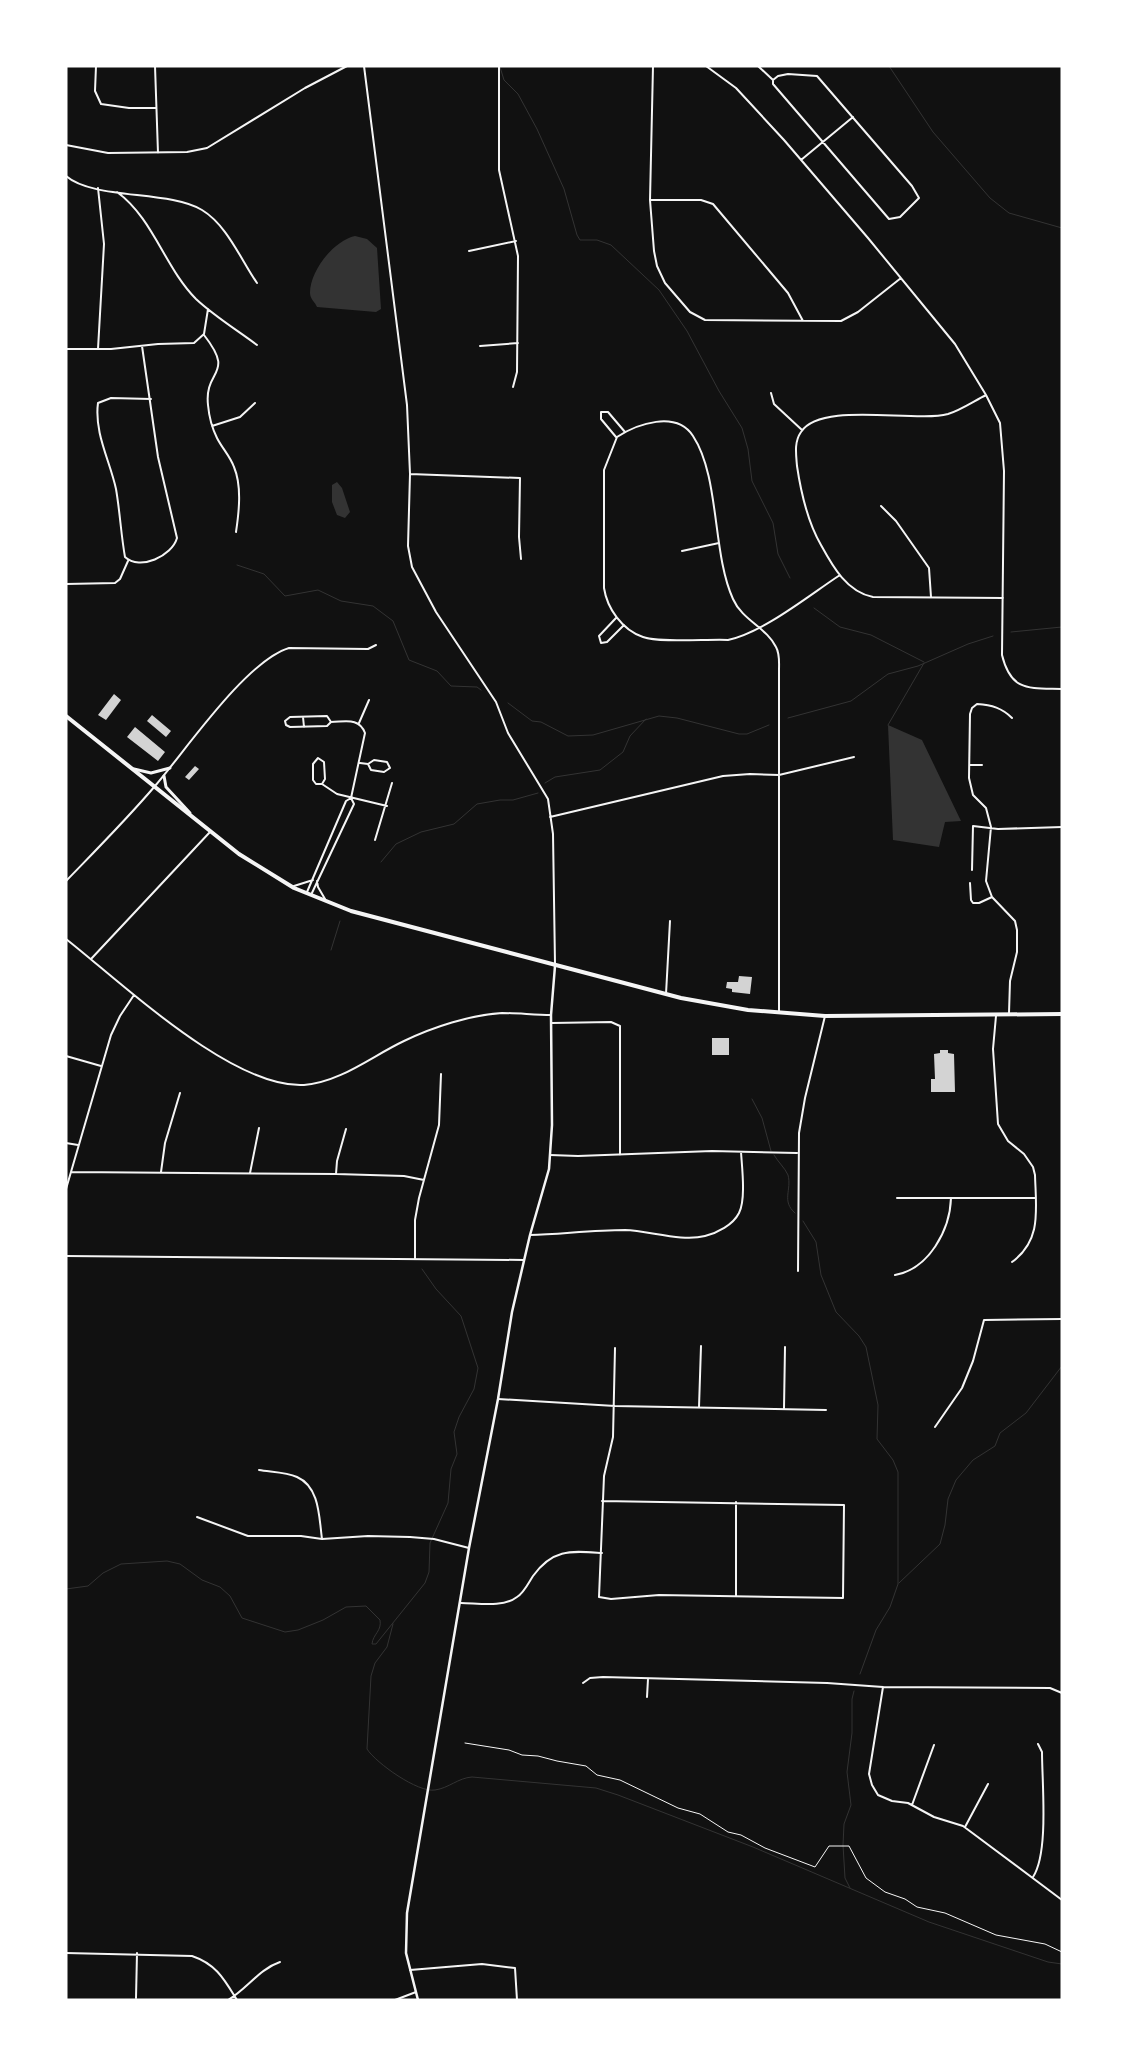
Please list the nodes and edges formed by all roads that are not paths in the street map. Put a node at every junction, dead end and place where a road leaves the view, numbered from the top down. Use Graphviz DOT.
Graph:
graph roads {
  1 [pos="96,66"];
  2 [pos="154,66"];
  3 [pos="347,66"];
  4 [pos="364,66"];
  5 [pos="499,66"];
  6 [pos="653,66"];
  7 [pos="706,66"];
  8 [pos="758,66"];
  9 [pos="773,80"];
  10 [pos="155,108"];
  11 [pos="853,117"];
  12 [pos="824,142"];
  13 [pos="66,145"];
  14 [pos="158,152"];
  15 [pos="801,160"];
  16 [pos="66,176"];
  17 [pos="98,188"];
  18 [pos="116,191"];
  19 [pos="650,200"];
  20 [pos="516,241"];
  21 [pos="469,251"];
  22 [pos="900,278"];
  23 [pos="257,283"];
  24 [pos="208,308"];
  25 [pos="803,322"];
  26 [pos="204,335"];
  27 [pos="518,343"];
  28 [pos="257,345"];
  29 [pos="142,346"];
  30 [pos="480,346"];
  31 [pos="66,349"];
  32 [pos="98,349"];
  33 [pos="513,387"];
  34 [pos="771,392"];
  35 [pos="986,395"];
  36 [pos="151,399"];
  37 [pos="255,403"];
  38 [pos="212,426"];
  39 [pos="802,430"];
  40 [pos="625,432"];
  41 [pos="617,438"];
  42 [pos="410,474"];
  43 [pos="881,506"];
  44 [pos="236,532"];
  45 [pos="719,543"];
  46 [pos="682,551"];
  47 [pos="521,560"];
  48 [pos="129,561"];
  49 [pos="840,575"];
  50 [pos="66,584"];
  51 [pos="931,597"];
  52 [pos="1003,598"];
  53 [pos="617,618"];
  54 [pos="624,625"];
  55 [pos="759,628"];
  56 [pos="376,645"];
  57 [pos="1062,689"];
  58 [pos="369,700"];
  59 [pos="66,716"];
  60 [pos="303,717"];
  61 [pos="1012,718"];
  62 [pos="331,722"];
  63 [pos="359,723"];
  64 [pos="304,727"];
  65 [pos="854,757"];
  66 [pos="360,763"];
  67 [pos="368,764"];
  68 [pos="970,765"];
  69 [pos="982,765"];
  70 [pos="131,768"];
  71 [pos="170,768"];
  72 [pos="164,776"];
  73 [pos="779,776"];
  74 [pos="322,784"];
  75 [pos="392,784"];
  76 [pos="154,787"];
  77 [pos="352,798"];
  78 [pos="387,806"];
  79 [pos="550,817"];
  80 [pos="197,821"];
  81 [pos="991,827"];
  82 [pos="1062,827"];
  83 [pos="210,832"];
  84 [pos="375,840"];
  85 [pos="972,870"];
  86 [pos="315,874"];
  87 [pos="319,876"];
  88 [pos="313,880"];
  89 [pos="317,880"];
  90 [pos="66,881"];
  91 [pos="970,883"];
  92 [pos="291,887"];
  93 [pos="308,895"];
  94 [pos="992,897"];
  95 [pos="328,903"];
  96 [pos="670,921"];
  97 [pos="66,939"];
  98 [pos="91,959"];
  99 [pos="555,964"];
  100 [pos="666,994"];
  101 [pos="134,995"];
  102 [pos="779,1014"];
  103 [pos="996,1014"];
  104 [pos="1010,1014"];
  105 [pos="1062,1014"];
  106 [pos="552,1015"];
  107 [pos="825,1016"];
  108 [pos="552,1023"];
  109 [pos="66,1056"];
  110 [pos="101,1066"];
  111 [pos="441,1074"];
  112 [pos="180,1093"];
  113 [pos="259,1128"];
  114 [pos="346,1129"];
  115 [pos="66,1143"];
  116 [pos="78,1146"];
  117 [pos="741,1152"];
  118 [pos="797,1153"];
  119 [pos="550,1155"];
  120 [pos="620,1155"];
  121 [pos="71,1172"];
  122 [pos="161,1172"];
  123 [pos="250,1173"];
  124 [pos="336,1174"];
  125 [pos="424,1180"];
  126 [pos="66,1189"];
  127 [pos="897,1198"];
  128 [pos="951,1198"];
  129 [pos="1036,1198"];
  130 [pos="530,1235"];
  131 [pos="66,1256"];
  132 [pos="415,1260"];
  133 [pos="524,1260"];
  134 [pos="1012,1262"];
  135 [pos="798,1271"];
  136 [pos="895,1274"];
  137 [pos="1062,1319"];
  138 [pos="701,1346"];
  139 [pos="785,1347"];
  140 [pos="615,1348"];
  141 [pos="498,1399"];
  142 [pos="615,1406"];
  143 [pos="699,1407"];
  144 [pos="784,1408"];
  145 [pos="826,1410"];
  146 [pos="934,1427"];
  147 [pos="259,1470"];
  148 [pos="602,1501"];
  149 [pos="736,1502"];
  150 [pos="197,1516"];
  151 [pos="322,1539"];
  152 [pos="469,1548"];
  153 [pos="602,1553"];
  154 [pos="736,1596"];
  155 [pos="460,1603"];
  156 [pos="648,1679"];
  157 [pos="584,1683"];
  158 [pos="883,1686"];
  159 [pos="1062,1694"];
  160 [pos="647,1697"];
  161 [pos="1038,1744"];
  162 [pos="934,1745"];
  163 [pos="988,1784"];
  164 [pos="912,1805"];
  165 [pos="965,1828"];
  166 [pos="1033,1877"];
  167 [pos="1062,1900"];
  168 [pos="66,1953"];
  169 [pos="137,1953"];
  170 [pos="280,1962"];
  171 [pos="410,1970"];
  172 [pos="416,1992"];
  173 [pos="234,1996"];
  174 [pos="136,1998"];
  175 [pos="228,2000"];
  176 [pos="236,2000"];
  177 [pos="395,2000"];
  178 [pos="418,2000"];
  179 [pos="517,2000"];
  1 -- 10 [label="street"];
  2 -- 10 [label="street"];
  3 -- 14 [label="street"];
  4 -- 42 [label="street"];
  5 -- 20 [label="street"];
  6 -- 19 [label="street"];
  7 -- 15 [label="street"];
  8 -- 9 [label="street"];
  9 -- 11 [label="street"];
  9 -- 12 [label="street"];
  10 -- 14 [label="street"];
  11 -- 12 [label="street"];
  11 -- 12 [label="street"];
  12 -- 15 [label="street"];
  13 -- 14 [label="street"];
  15 -- 22 [label="street"];
  16 -- 17 [label="street"];
  17 -- 18 [label="street"];
  17 -- 32 [label="street"];
  18 -- 23 [label="street"];
  18 -- 24 [label="street"];
  19 -- 25 [label="street"];
  19 -- 25 [label="street"];
  20 -- 21 [label="street"];
  20 -- 27 [label="street"];
  22 -- 25 [label="street"];
  22 -- 35 [label="street"];
  24 -- 26 [label="street"];
  24 -- 28 [label="street"];
  26 -- 29 [label="street"];
  26 -- 38 [label="street"];
  27 -- 30 [label="street"];
  27 -- 33 [label="street"];
  29 -- 32 [label="street"];
  29 -- 36 [label="street"];
  31 -- 32 [label="street"];
  34 -- 39 [label="street"];
  35 -- 39 [label="street"];
  35 -- 52 [label="street"];
  36 -- 48 [label="street"];
  36 -- 48 [label="street"];
  37 -- 38 [label="street"];
  38 -- 44 [label="street"];
  39 -- 49 [label="street"];
  40 -- 41 [label="street"];
  40 -- 41 [label="street"];
  40 -- 45 [label="street"];
  41 -- 53 [label="street"];
  42 -- 47 [label="street"];
  42 -- 79 [label="street"];
  43 -- 51 [label="street"];
  45 -- 46 [label="street"];
  45 -- 55 [label="street"];
  48 -- 50 [label="street"];
  49 -- 51 [label="street"];
  49 -- 55 [label="street"];
  51 -- 52 [label="street"];
  52 -- 57 [label="street"];
  53 -- 54 [label="street"];
  53 -- 54 [label="street"];
  54 -- 55 [label="street"];
  55 -- 73 [label="street"];
  56 -- 71 [label="street"];
  58 -- 63 [label="street"];
  59 -- 70 [label="highway"];
  60 -- 62 [label="street"];
  60 -- 64 [label="street"];
  60 -- 64 [label="street"];
  61 -- 68 [label="street"];
  62 -- 63 [label="street"];
  62 -- 64 [label="street"];
  63 -- 66 [label="street"];
  65 -- 73 [label="street"];
  66 -- 67 [label="street"];
  66 -- 77 [label="street"];
  67 -- 67 [label="street"];
  68 -- 69 [label="street"];
  68 -- 81 [label="street"];
  70 -- 71 [label="main road"];
  70 -- 76 [label="highway"];
  71 -- 72 [label="street"];
  72 -- 76 [label="street"];
  72 -- 80 [label="main road"];
  73 -- 79 [label="street"];
  73 -- 102 [label="street"];
  74 -- 74 [label="street"];
  74 -- 77 [label="street"];
  75 -- 78 [label="street"];
  76 -- 80 [label="highway"];
  76 -- 90 [label="street"];
  77 -- 78 [label="street"];
  77 -- 86 [label="street"];
  77 -- 87 [label="street"];
  78 -- 84 [label="street"];
  79 -- 99 [label="street"];
  80 -- 83 [label="highway"];
  81 -- 82 [label="street"];
  81 -- 85 [label="street"];
  81 -- 94 [label="street"];
  83 -- 92 [label="highway"];
  83 -- 98 [label="street"];
  86 -- 87 [label="street"];
  86 -- 88 [label="street"];
  87 -- 89 [label="street"];
  88 -- 92 [label="street"];
  88 -- 93 [label="street"];
  89 -- 93 [label="street"];
  89 -- 95 [label="street"];
  91 -- 94 [label="street"];
  92 -- 93 [label="highway"];
  93 -- 95 [label="highway"];
  94 -- 104 [label="street"];
  95 -- 99 [label="highway"];
  96 -- 100 [label="street"];
  97 -- 98 [label="street"];
  98 -- 101 [label="street"];
  99 -- 100 [label="highway"];
  99 -- 106 [label="street"];
  100 -- 102 [label="highway"];
  101 -- 106 [label="street"];
  101 -- 110 [label="street"];
  102 -- 107 [label="highway"];
  103 -- 104 [label="highway"];
  103 -- 107 [label="highway"];
  103 -- 129 [label="street"];
  104 -- 105 [label="highway"];
  106 -- 108 [label="street"];
  107 -- 118 [label="street"];
  108 -- 119 [label="street"];
  108 -- 120 [label="street"];
  109 -- 110 [label="street"];
  110 -- 116 [label="street"];
  111 -- 125 [label="street"];
  112 -- 122 [label="street"];
  113 -- 123 [label="street"];
  114 -- 124 [label="street"];
  115 -- 116 [label="street"];
  116 -- 121 [label="street"];
  117 -- 118 [label="street"];
  117 -- 120 [label="street"];
  117 -- 130 [label="street"];
  118 -- 135 [label="street"];
  119 -- 120 [label="street"];
  119 -- 130 [label="street"];
  121 -- 122 [label="street"];
  121 -- 126 [label="street"];
  122 -- 123 [label="street"];
  123 -- 124 [label="street"];
  124 -- 125 [label="street"];
  125 -- 132 [label="street"];
  127 -- 128 [label="street"];
  128 -- 129 [label="street"];
  128 -- 136 [label="street"];
  129 -- 134 [label="street"];
  130 -- 133 [label="street"];
  131 -- 132 [label="street"];
  132 -- 133 [label="street"];
  133 -- 141 [label="street"];
  137 -- 146 [label="street"];
  138 -- 143 [label="street"];
  139 -- 144 [label="street"];
  140 -- 142 [label="street"];
  141 -- 142 [label="street"];
  141 -- 152 [label="street"];
  142 -- 143 [label="street"];
  142 -- 148 [label="street"];
  143 -- 144 [label="street"];
  144 -- 145 [label="street"];
  147 -- 151 [label="street"];
  148 -- 149 [label="street"];
  148 -- 153 [label="street"];
  149 -- 154 [label="street"];
  149 -- 154 [label="street"];
  150 -- 151 [label="street"];
  151 -- 152 [label="street"];
  152 -- 155 [label="street"];
  153 -- 154 [label="street"];
  153 -- 155 [label="street"];
  155 -- 171 [label="street"];
  156 -- 157 [label="street"];
  156 -- 158 [label="street"];
  156 -- 160 [label="street"];
  158 -- 159 [label="street"];
  158 -- 164 [label="street"];
  161 -- 166 [label="street"];
  162 -- 164 [label="street"];
  163 -- 165 [label="street"];
  164 -- 165 [label="street"];
  165 -- 166 [label="street"];
  166 -- 167 [label="street"];
  168 -- 169 [label="street"];
  169 -- 173 [label="street"];
  169 -- 174 [label="street"];
  170 -- 173 [label="street"];
  171 -- 172 [label="street"];
  171 -- 179 [label="street"];
  172 -- 177 [label="street"];
  172 -- 178 [label="street"];
  173 -- 175 [label="street"];
  173 -- 176 [label="street"];
}
